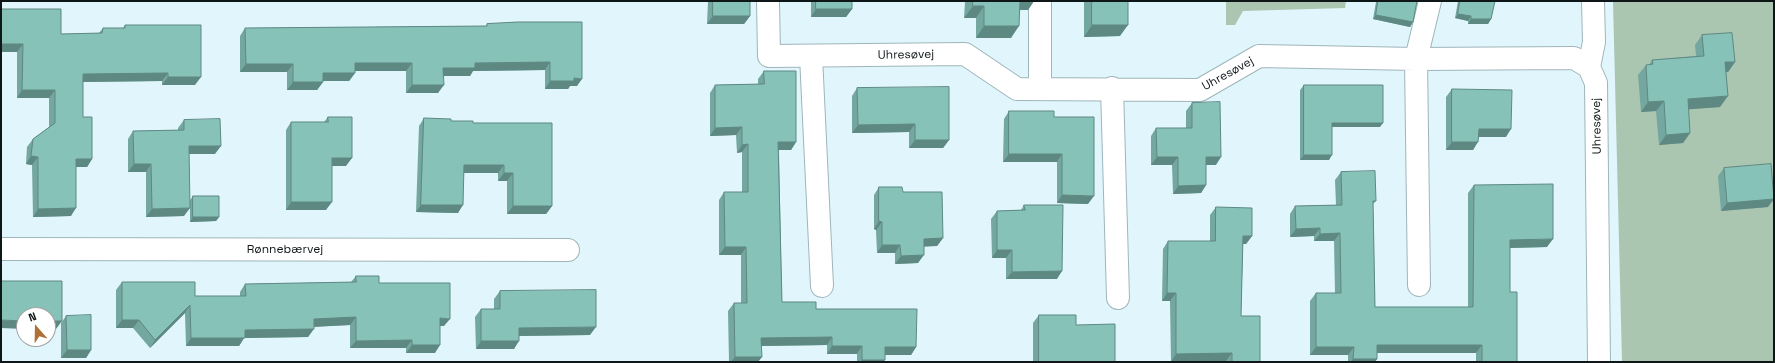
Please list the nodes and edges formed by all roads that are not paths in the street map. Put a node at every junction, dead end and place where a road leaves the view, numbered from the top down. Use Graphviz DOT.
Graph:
graph roads {
  1 [pos="768,1"];
  2 [pos="1040,1"];
  3 [pos="1430,1"];
  4 [pos="1593,1"];
  5 [pos="810,56"];
  6 [pos="1416,59"];
  7 [pos="1589,67"];
  8 [pos="1112,88"];
  9 [pos="1040,89"];
  10 [pos="1,250"];
  11 [pos="568,250"];
  12 [pos="1419,285"];
  13 [pos="822,286"];
  14 [pos="1118,298"];
  15 [pos="1599,362"];
  1 -- 5 [label="street, Uhresøvej"];
  2 -- 9 [label="street"];
  3 -- 6 [label="street"];
  4 -- 7 [label="street"];
  5 -- 9 [label="street, Uhresøvej"];
  5 -- 13 [label="street"];
  6 -- 7 [label="street, Uhresøvej"];
  6 -- 8 [label="street, Uhresøvej"];
  6 -- 12 [label="street"];
  7 -- 15 [label="street, Uhresøvej"];
  8 -- 9 [label="street, Uhresøvej"];
  8 -- 14 [label="street"];
  10 -- 11 [label="street, Rønnebærvej"];
}
